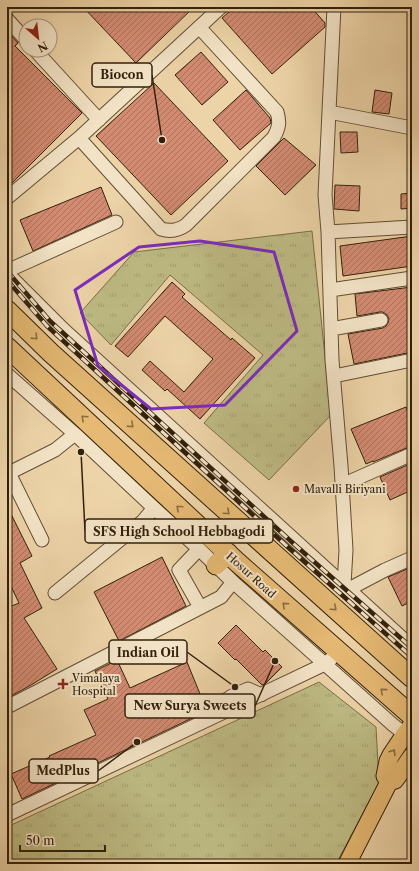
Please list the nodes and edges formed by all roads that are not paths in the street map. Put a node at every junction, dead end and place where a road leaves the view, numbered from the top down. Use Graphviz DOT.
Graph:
graph roads {
  1 [pos="221,7"];
  2 [pos="334,7"];
  3 [pos="7,19"];
  4 [pos="199,28"];
  5 [pos="18,31"];
  6 [pos="42,58"];
  7 [pos="329,112"];
  8 [pos="99,120"];
  9 [pos="412,128"];
  10 [pos="79,138"];
  11 [pos="7,198"];
  12 [pos="116,222"];
  13 [pos="412,227"];
  14 [pos="328,232"];
  15 [pos="7,272"];
  16 [pos="412,278"];
  17 [pos="330,290"];
  18 [pos="7,310"];
  19 [pos="382,320"];
  20 [pos="331,329"];
  21 [pos="7,346"];
  22 [pos="412,360"];
  23 [pos="7,374"];
  24 [pos="334,376"];
  25 [pos="75,434"];
  26 [pos="412,454"];
  27 [pos="8,473"];
  28 [pos="342,485"];
  29 [pos="154,508"];
  30 [pos="42,540"];
  31 [pos="199,549"];
  32 [pos="412,558"];
  33 [pos="222,559"];
  34 [pos="233,582"];
  35 [pos="347,587"];
  36 [pos="55,593"];
  37 [pos="200,607"];
  38 [pos="412,647"];
  39 [pos="332,658"];
  40 [pos="412,678"];
  41 [pos="7,707"];
  42 [pos="412,716"];
  43 [pos="410,733"];
  44 [pos="412,756"];
  45 [pos="389,782"];
  46 [pos="7,815"];
  47 [pos="347,864"];
  1 -- 4 [label="street"];
  2 -- 7 [label="street"];
  3 -- 5 [label="street"];
  4 -- 8 [label="street"];
  4 -- 10 [label="street"];
  6 -- 8 [label="street"];
  7 -- 9 [label="street"];
  7 -- 14 [label="street"];
  8 -- 10 [label="street"];
  10 -- 11 [label="street"];
  12 -- 15 [label="street"];
  13 -- 14 [label="street"];
  14 -- 17 [label="street"];
  15 -- 35 [label="street"];
  16 -- 17 [label="street"];
  17 -- 20 [label="street"];
  18 -- 40 [label="highway, one-way"];
  19 -- 20 [label="street"];
  20 -- 24 [label="street"];
  33 -- 21 [label="highway, Hosur Road, one-way"];
  22 -- 24 [label="street"];
  23 -- 25 [label="street"];
  24 -- 28 [label="street"];
  25 -- 27 [label="street"];
  25 -- 29 [label="street"];
  26 -- 28 [label="street"];
  27 -- 30 [label="street"];
  28 -- 35 [label="street"];
  29 -- 31 [label="street"];
  29 -- 36 [label="street"];
  31 -- 33 [label="street"];
  31 -- 37 [label="street"];
  32 -- 35 [label="street"];
  33 -- 34 [label="street"];
  39 -- 33 [label="highway, Hosur Road, one-way"];
  34 -- 37 [label="street"];
  34 -- 39 [label="street"];
  35 -- 38 [label="street"];
  37 -- 41 [label="street"];
  42 -- 39 [label="highway, Hosur Road, one-way"];
  39 -- 43 [label="street"];
  39 -- 46 [label="street"];
  45 -- 43 [label="main road, one-way"];
  44 -- 45 [label="main road"];
  45 -- 47 [label="main road"];
}
